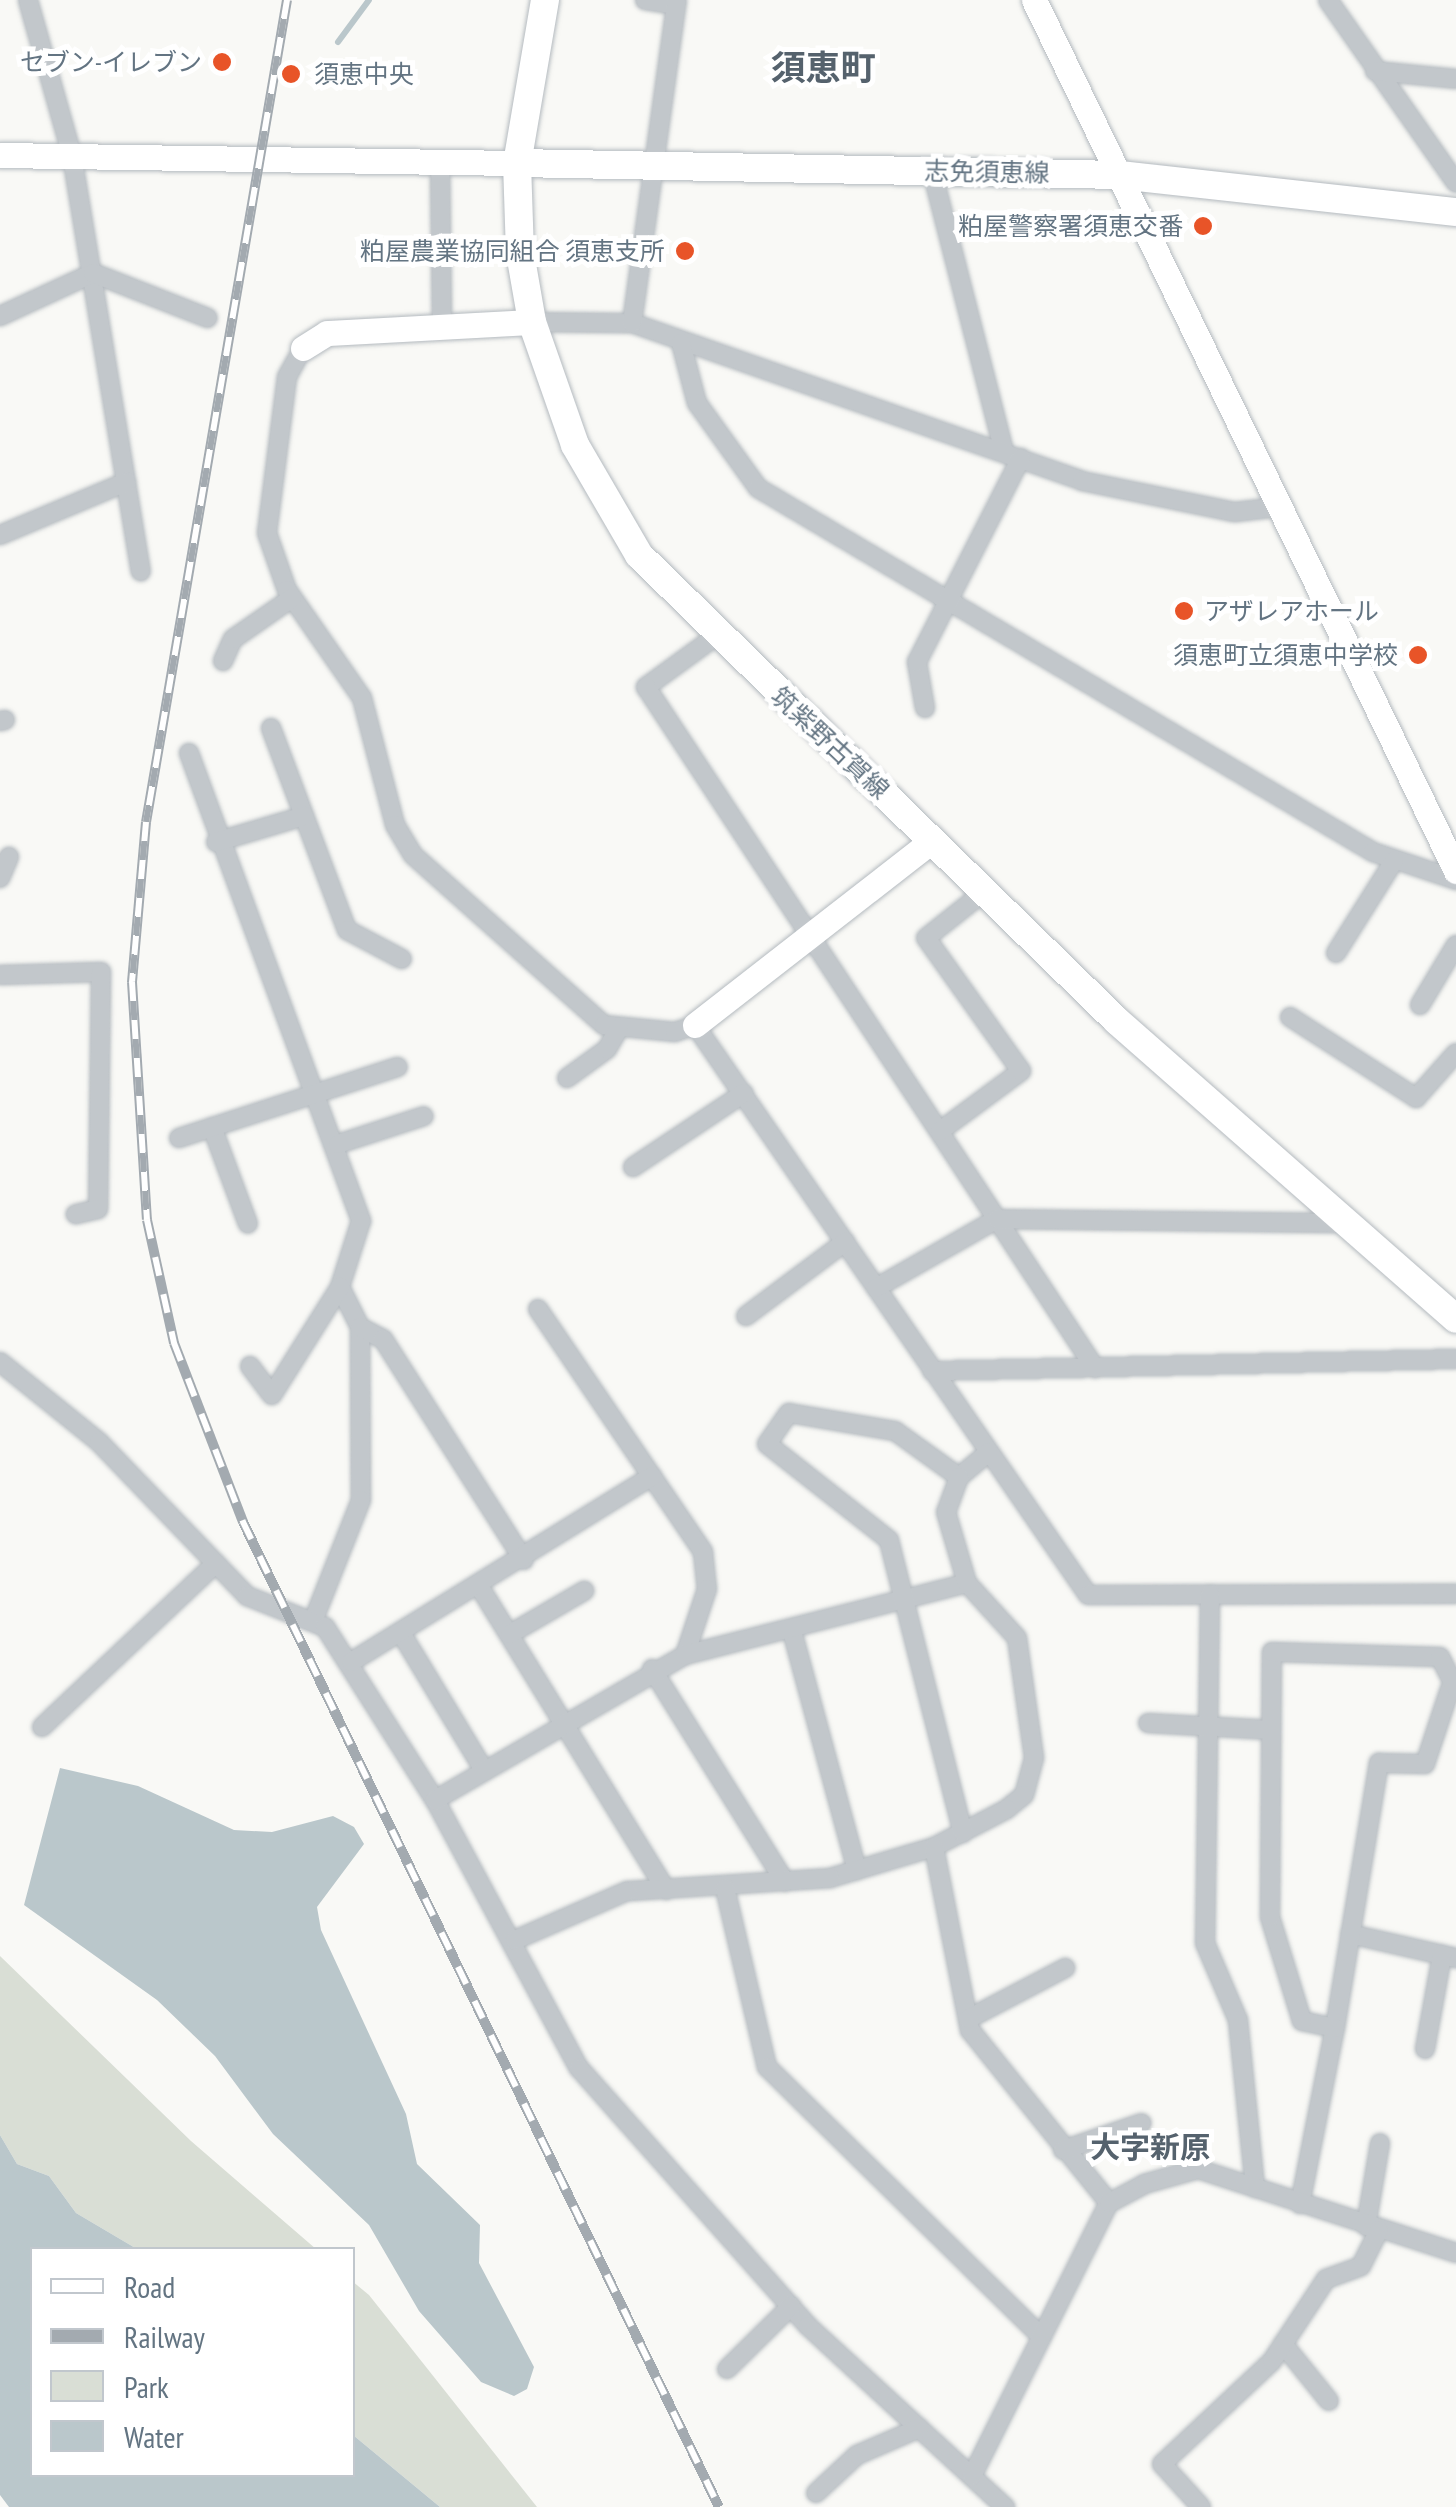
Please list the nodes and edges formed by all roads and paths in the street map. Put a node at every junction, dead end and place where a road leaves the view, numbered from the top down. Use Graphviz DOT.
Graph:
graph roads {
  1 [pos="28,0"];
  2 [pos="545,0"];
  3 [pos="644,0"];
  4 [pos="1034,0"];
  5 [pos="1328,0"];
  6 [pos="677,2"];
  7 [pos="1375,71"];
  8 [pos="1456,79"];
  9 [pos="0,155"];
  10 [pos="72,156"];
  11 [pos="440,161"];
  12 [pos="517,163"];
  13 [pos="654,168"];
  14 [pos="932,170"];
  15 [pos="1120,175"];
  16 [pos="1456,183"];
  17 [pos="1456,212"];
  18 [pos="93,273"];
  19 [pos="0,316"];
  20 [pos="208,318"];
  21 [pos="532,322"];
  22 [pos="632,323"];
  23 [pos="442,327"];
  24 [pos="681,343"];
  25 [pos="303,348"];
  26 [pos="1012,455"];
  27 [pos="126,482"];
  28 [pos="1279,508"];
  29 [pos="0,536"];
  30 [pos="140,572"];
  31 [pos="292,598"];
  32 [pos="953,602"];
  33 [pos="716,636"];
  34 [pos="223,661"];
  35 [pos="925,708"];
  36 [pos="271,728"];
  37 [pos="189,754"];
  38 [pos="304,816"];
  39 [pos="933,840"];
  40 [pos="216,842"];
  41 [pos="9,857"];
  42 [pos="1394,861"];
  43 [pos="1456,871"];
  44 [pos="0,878"];
  45 [pos="1456,880"];
  46 [pos="985,891"];
  47 [pos="813,939"];
  48 [pos="1456,945"];
  49 [pos="1336,952"];
  50 [pos="402,959"];
  51 [pos="0,975"];
  52 [pos="1420,1005"];
  53 [pos="1290,1016"];
  54 [pos="695,1025"];
  55 [pos="618,1028"];
  56 [pos="1456,1054"];
  57 [pos="398,1068"];
  58 [pos="567,1078"];
  59 [pos="317,1092"];
  60 [pos="744,1093"];
  61 [pos="424,1116"];
  62 [pos="212,1127"];
  63 [pos="940,1131"];
  64 [pos="180,1138"];
  65 [pos="338,1144"];
  66 [pos="633,1168"];
  67 [pos="76,1214"];
  68 [pos="997,1219"];
  69 [pos="1341,1223"];
  70 [pos="248,1224"];
  71 [pos="845,1242"];
  72 [pos="340,1287"];
  73 [pos="876,1288"];
  74 [pos="538,1309"];
  75 [pos="746,1316"];
  76 [pos="1456,1320"];
  77 [pos="360,1327"];
  78 [pos="1456,1359"];
  79 [pos="0,1362"];
  80 [pos="250,1366"];
  81 [pos="1095,1368"];
  82 [pos="932,1372"];
  83 [pos="988,1453"];
  84 [pos="652,1476"];
  85 [pos="958,1477"];
  86 [pos="524,1560"];
  87 [pos="216,1564"];
  88 [pos="967,1584"];
  89 [pos="479,1586"];
  90 [pos="584,1590"];
  91 [pos="1210,1594"];
  92 [pos="1456,1594"];
  93 [pos="900,1603"];
  94 [pos="314,1619"];
  95 [pos="792,1631"];
  96 [pos="401,1633"];
  97 [pos="510,1634"];
  98 [pos="685,1655"];
  99 [pos="352,1662"];
  100 [pos="652,1669"];
  101 [pos="1453,1689"];
  102 [pos="561,1723"];
  103 [pos="1148,1723"];
  104 [pos="42,1727"];
  105 [pos="1207,1727"];
  106 [pos="1271,1730"];
  107 [pos="482,1766"];
  108 [pos="434,1800"];
  109 [pos="964,1833"];
  110 [pos="934,1847"];
  111 [pos="856,1870"];
  112 [pos="785,1882"];
  113 [pos="725,1888"];
  114 [pos="666,1890"];
  115 [pos="1350,1934"];
  116 [pos="515,1940"];
  117 [pos="1449,1957"];
  118 [pos="1065,1968"];
  119 [pos="968,2019"];
  120 [pos="1335,2028"];
  121 [pos="1425,2048"];
  122 [pos="1142,2123"];
  123 [pos="1380,2143"];
  124 [pos="1064,2150"];
  125 [pos="1255,2188"];
  126 [pos="1109,2203"];
  127 [pos="1300,2204"];
  128 [pos="1373,2228"];
  129 [pos="1456,2253"];
  130 [pos="791,2306"];
  131 [pos="1042,2337"];
  132 [pos="1282,2344"];
  133 [pos="727,2370"];
  134 [pos="1329,2401"];
  135 [pos="919,2428"];
  136 [pos="972,2476"];
  137 [pos="816,2493"];
  138 [pos="1005,2507"];
  139 [pos="1201,2507"];
  1 -- 10 [label="street"];
  2 -- 12 [label="main road, 筑紫野古賀線"];
  3 -- 6 [label="street"];
  4 -- 15 [label="street"];
  5 -- 7 [label="street"];
  6 -- 13 [label="street"];
  7 -- 8 [label="street"];
  7 -- 16 [label="street"];
  9 -- 10 [label="street"];
  10 -- 11 [label="street"];
  10 -- 18 [label="street"];
  11 -- 12 [label="street"];
  11 -- 23 [label="street"];
  12 -- 13 [label="main road, 志免須恵線"];
  12 -- 21 [label="main road, 筑紫野古賀線"];
  13 -- 14 [label="main road, 志免須恵線"];
  13 -- 22 [label="street"];
  14 -- 15 [label="main road, 志免須恵線"];
  14 -- 26 [label="street"];
  15 -- 17 [label="main road, 志免須恵線"];
  15 -- 28 [label="street"];
  18 -- 19 [label="street"];
  18 -- 20 [label="street"];
  18 -- 27 [label="street"];
  21 -- 22 [label="street"];
  21 -- 23 [label="street"];
  21 -- 33 [label="main road, 筑紫野古賀線"];
  22 -- 24 [label="street"];
  23 -- 25 [label="street"];
  24 -- 26 [label="street"];
  24 -- 32 [label="street"];
  25 -- 31 [label="street"];
  26 -- 28 [label="street"];
  26 -- 32 [label="street"];
  27 -- 29 [label="street"];
  27 -- 30 [label="street"];
  28 -- 43 [label="street"];
  31 -- 34 [label="street"];
  31 -- 55 [label="street"];
  32 -- 35 [label="street"];
  32 -- 42 [label="street"];
  33 -- 39 [label="main road, 筑紫野古賀線"];
  33 -- 47 [label="street"];
  36 -- 38 [label="street"];
  37 -- 40 [label="street"];
  38 -- 40 [label="street"];
  38 -- 50 [label="street"];
  39 -- 46 [label="main road, 筑紫野古賀線"];
  39 -- 47 [label="street"];
  40 -- 59 [label="street"];
  41 -- 44 [label="street"];
  42 -- 45 [label="street"];
  42 -- 49 [label="street"];
  46 -- 63 [label="street"];
  46 -- 69 [label="main road, 筑紫野古賀線"];
  47 -- 54 [label="street"];
  47 -- 63 [label="street"];
  48 -- 52 [label="street"];
  51 -- 67 [label="street"];
  53 -- 56 [label="street"];
  54 -- 55 [label="street"];
  54 -- 60 [label="street"];
  55 -- 58 [label="street"];
  57 -- 59 [label="street"];
  59 -- 62 [label="street"];
  59 -- 65 [label="street"];
  60 -- 66 [label="street"];
  60 -- 71 [label="street"];
  61 -- 65 [label="street"];
  62 -- 64 [label="street"];
  62 -- 70 [label="street"];
  63 -- 68 [label="street"];
  65 -- 72 [label="street"];
  68 -- 69 [label="street"];
  68 -- 73 [label="street"];
  68 -- 81 [label="street"];
  69 -- 76 [label="main road, 筑紫野古賀線"];
  71 -- 73 [label="street"];
  71 -- 75 [label="street"];
  72 -- 77 [label="street"];
  72 -- 80 [label="street"];
  73 -- 82 [label="street"];
  74 -- 84 [label="street"];
  77 -- 86 [label="street"];
  77 -- 94 [label="street"];
  78 -- 81 [label="street"];
  79 -- 87 [label="street"];
  81 -- 82 [label="street"];
  82 -- 83 [label="street"];
  83 -- 85 [label="street"];
  83 -- 91 [label="street"];
  84 -- 86 [label="street"];
  84 -- 98 [label="street"];
  85 -- 88 [label="street"];
  85 -- 93 [label="street"];
  86 -- 89 [label="street"];
  87 -- 94 [label="street"];
  87 -- 104 [label="street"];
  88 -- 93 [label="street"];
  88 -- 109 [label="street"];
  89 -- 96 [label="street"];
  89 -- 97 [label="street"];
  90 -- 97 [label="street"];
  91 -- 92 [label="street"];
  91 -- 105 [label="street"];
  93 -- 95 [label="street"];
  93 -- 109 [label="street"];
  94 -- 99 [label="street"];
  95 -- 98 [label="street"];
  95 -- 111 [label="street"];
  96 -- 99 [label="street"];
  96 -- 107 [label="street"];
  97 -- 102 [label="street"];
  98 -- 100 [label="street"];
  99 -- 108 [label="street"];
  100 -- 102 [label="street"];
  100 -- 112 [label="street"];
  101 -- 106 [label="street"];
  101 -- 115 [label="street"];
  102 -- 107 [label="street"];
  102 -- 114 [label="street"];
  103 -- 105 [label="street"];
  105 -- 106 [label="street"];
  105 -- 125 [label="street"];
  106 -- 120 [label="street"];
  107 -- 108 [label="street"];
  108 -- 116 [label="street"];
  109 -- 110 [label="street"];
  110 -- 111 [label="street"];
  110 -- 119 [label="street"];
  111 -- 112 [label="street"];
  112 -- 113 [label="street"];
  113 -- 114 [label="street"];
  113 -- 131 [label="street"];
  114 -- 116 [label="street"];
  115 -- 117 [label="street"];
  115 -- 120 [label="street"];
  116 -- 130 [label="street"];
  117 -- 121 [label="street"];
  118 -- 119 [label="street"];
  119 -- 124 [label="street"];
  120 -- 127 [label="street"];
  122 -- 124 [label="street"];
  123 -- 128 [label="street"];
  124 -- 126 [label="street"];
  125 -- 126 [label="street"];
  125 -- 127 [label="street"];
  126 -- 131 [label="street"];
  127 -- 128 [label="street"];
  128 -- 129 [label="street"];
  128 -- 132 [label="street"];
  130 -- 133 [label="street"];
  130 -- 135 [label="street"];
  131 -- 136 [label="street"];
  132 -- 134 [label="street"];
  132 -- 139 [label="street"];
  135 -- 136 [label="street"];
  135 -- 137 [label="street"];
  136 -- 138 [label="street"];
}
